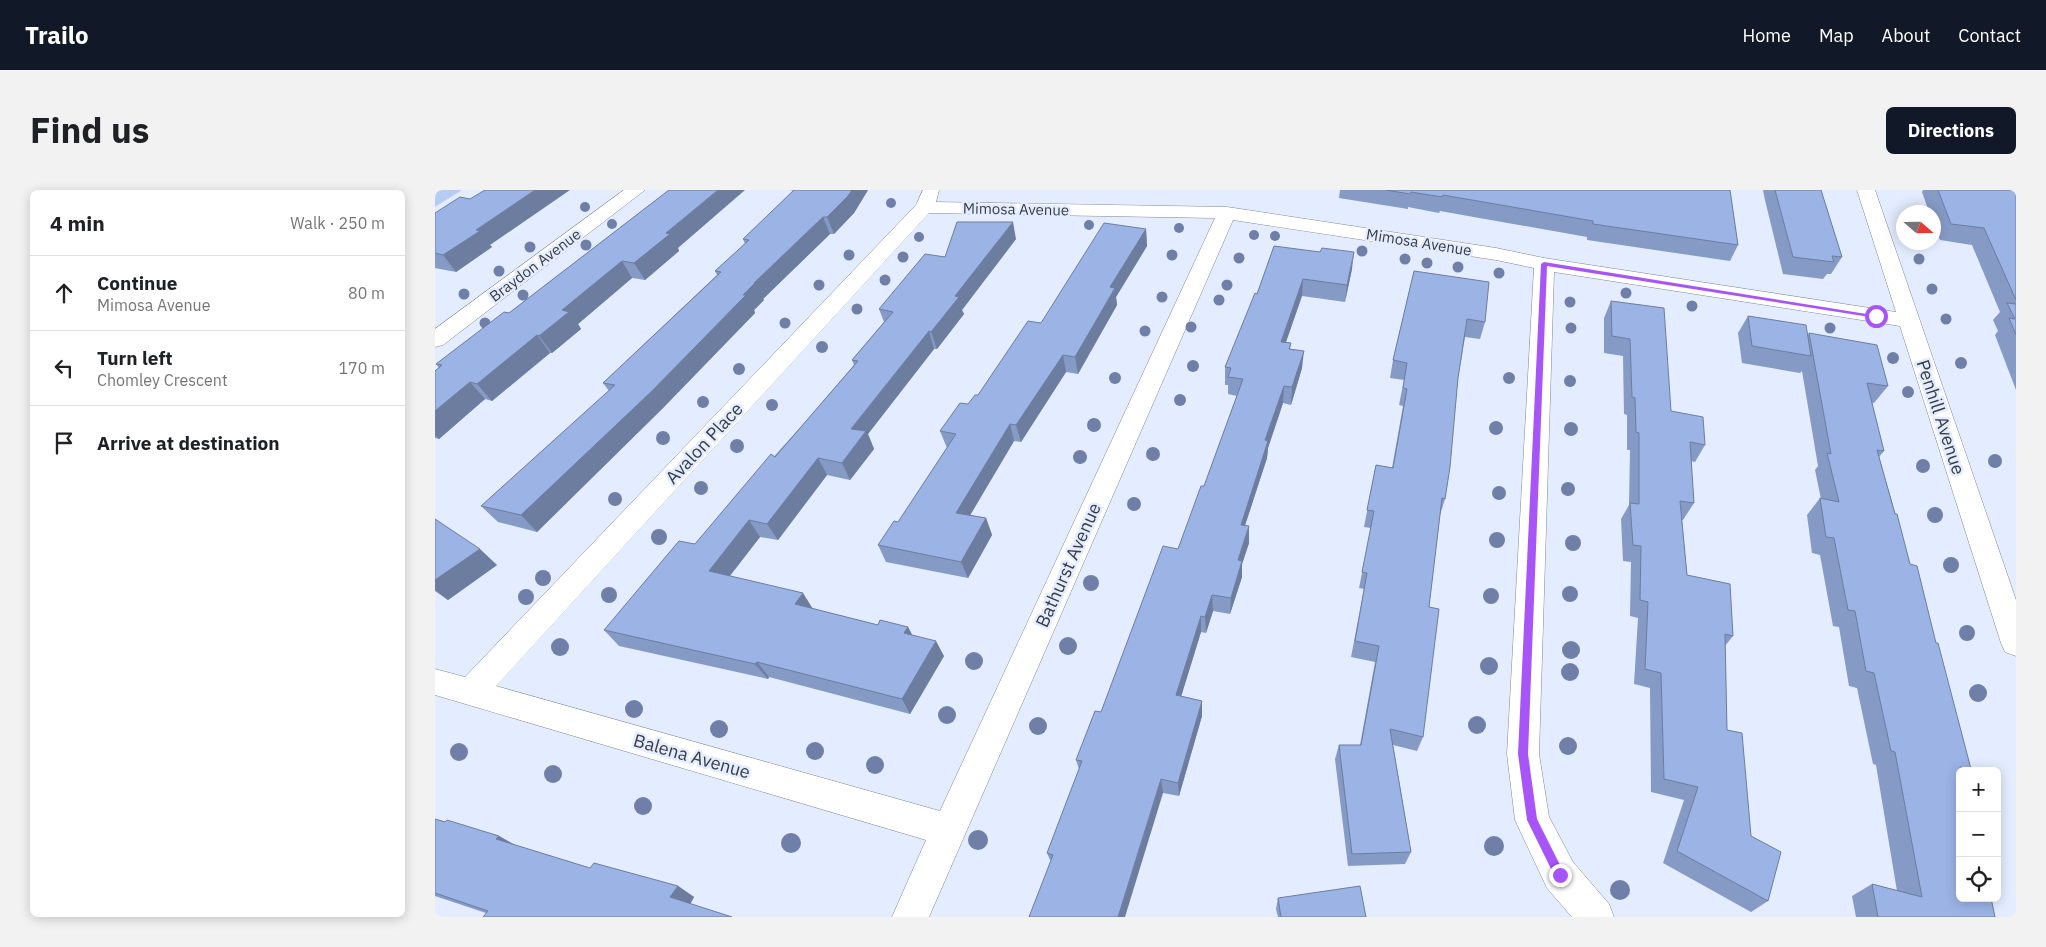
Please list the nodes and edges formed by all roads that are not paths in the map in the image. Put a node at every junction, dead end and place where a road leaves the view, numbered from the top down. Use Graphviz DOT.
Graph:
graph roads {
  1 [pos="636,190"];
  2 [pos="1866,190"];
  3 [pos="928,199"];
  4 [pos="1227,213"];
  5 [pos="1544,264"];
  6 [pos="1909,321"];
  7 [pos="435,340"];
  8 [pos="2016,643"];
  9 [pos="435,682"];
  10 [pos="471,692"];
  11 [pos="949,830"];
  12 [pos="910,917"];
  13 [pos="1596,917"];
  1 -- 7 [label="street, Braydon Avenue"];
  2 -- 6 [label="street, Penhill Avenue"];
  3 -- 4 [label="street, Mimosa Avenue"];
  3 -- 10 [label="street, Avalon Place"];
  4 -- 5 [label="street, Mimosa Avenue"];
  4 -- 11 [label="street, Bathurst Avenue"];
  5 -- 6 [label="street, Mimosa Avenue"];
  5 -- 13 [label="street"];
  6 -- 8 [label="street, Penhill Avenue"];
  9 -- 10 [label="street, Balena Avenue"];
  10 -- 11 [label="street, Balena Avenue"];
  11 -- 12 [label="street, Bathurst Avenue"];
}
